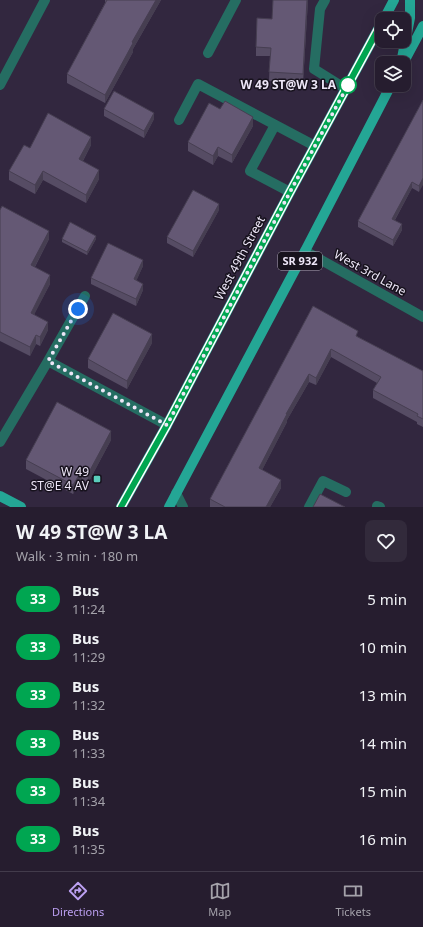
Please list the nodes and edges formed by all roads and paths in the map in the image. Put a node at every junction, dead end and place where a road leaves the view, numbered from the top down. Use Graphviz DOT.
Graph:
graph roads {
  1 [pos="45,0"];
  2 [pos="236,0"];
  3 [pos="325,0"];
  4 [pos="394,0"];
  5 [pos="410,0"];
  6 [pos="388,12"];
  7 [pos="423,28"];
  8 [pos="375,35"];
  9 [pos="208,53"];
  10 [pos="403,56"];
  11 [pos="406,56"];
  12 [pos="0,85"];
  13 [pos="346,89"];
  14 [pos="387,92"];
  15 [pos="179,120"];
  16 [pos="275,124"];
  17 [pos="315,146"];
  18 [pos="290,192"];
  19 [pos="305,251"];
  20 [pos="85,296"];
  21 [pos="423,316"];
  22 [pos="48,361"];
  23 [pos="167,425"];
  24 [pos="0,442"];
  25 [pos="346,492"];
  26 [pos="176,493"];
  27 [pos="0,496"];
  28 [pos="21,507"];
  29 [pos="121,507"];
  30 [pos="169,507"];
  31 [pos="182,507"];
  32 [pos="309,507"];
  33 [pos="377,507"];
  34 [pos="380,507"];
  1 -- 12 [label="street"];
  2 -- 9 [label="street"];
  3 -- 13 [label="street"];
  4 -- 6 [label="main road"];
  5 -- 10 [label="main road"];
  7 -- 11 [label="main road"];
  8 -- 13 [label="main road, West 49th Street / SR 932"];
  13 -- 17 [label="main road, West 49th Street / SR 932"];
  14 -- 19 [label="main road, SR 932"];
  15 -- 16 [label="street"];
  16 -- 17 [label="street"];
  16 -- 18 [label="street"];
  17 -- 18 [label="main road, West 49th Street / SR 932"];
  18 -- 23 [label="main road, West 49th Street / SR 932"];
  19 -- 21 [label="street, West 3rd Lane"];
  19 -- 26 [label="main road, SR 932"];
  20 -- 22 [label="street"];
  22 -- 23 [label="street"];
  22 -- 24 [label="street"];
  23 -- 29 [label="main road, West 49th Street / SR 932"];
  25 -- 32 [label="street"];
  26 -- 30 [label="main road, SR 932"];
  26 -- 31 [label="street"];
  27 -- 28 [label="main road"];
  33 -- 34 [label="street"];
}
